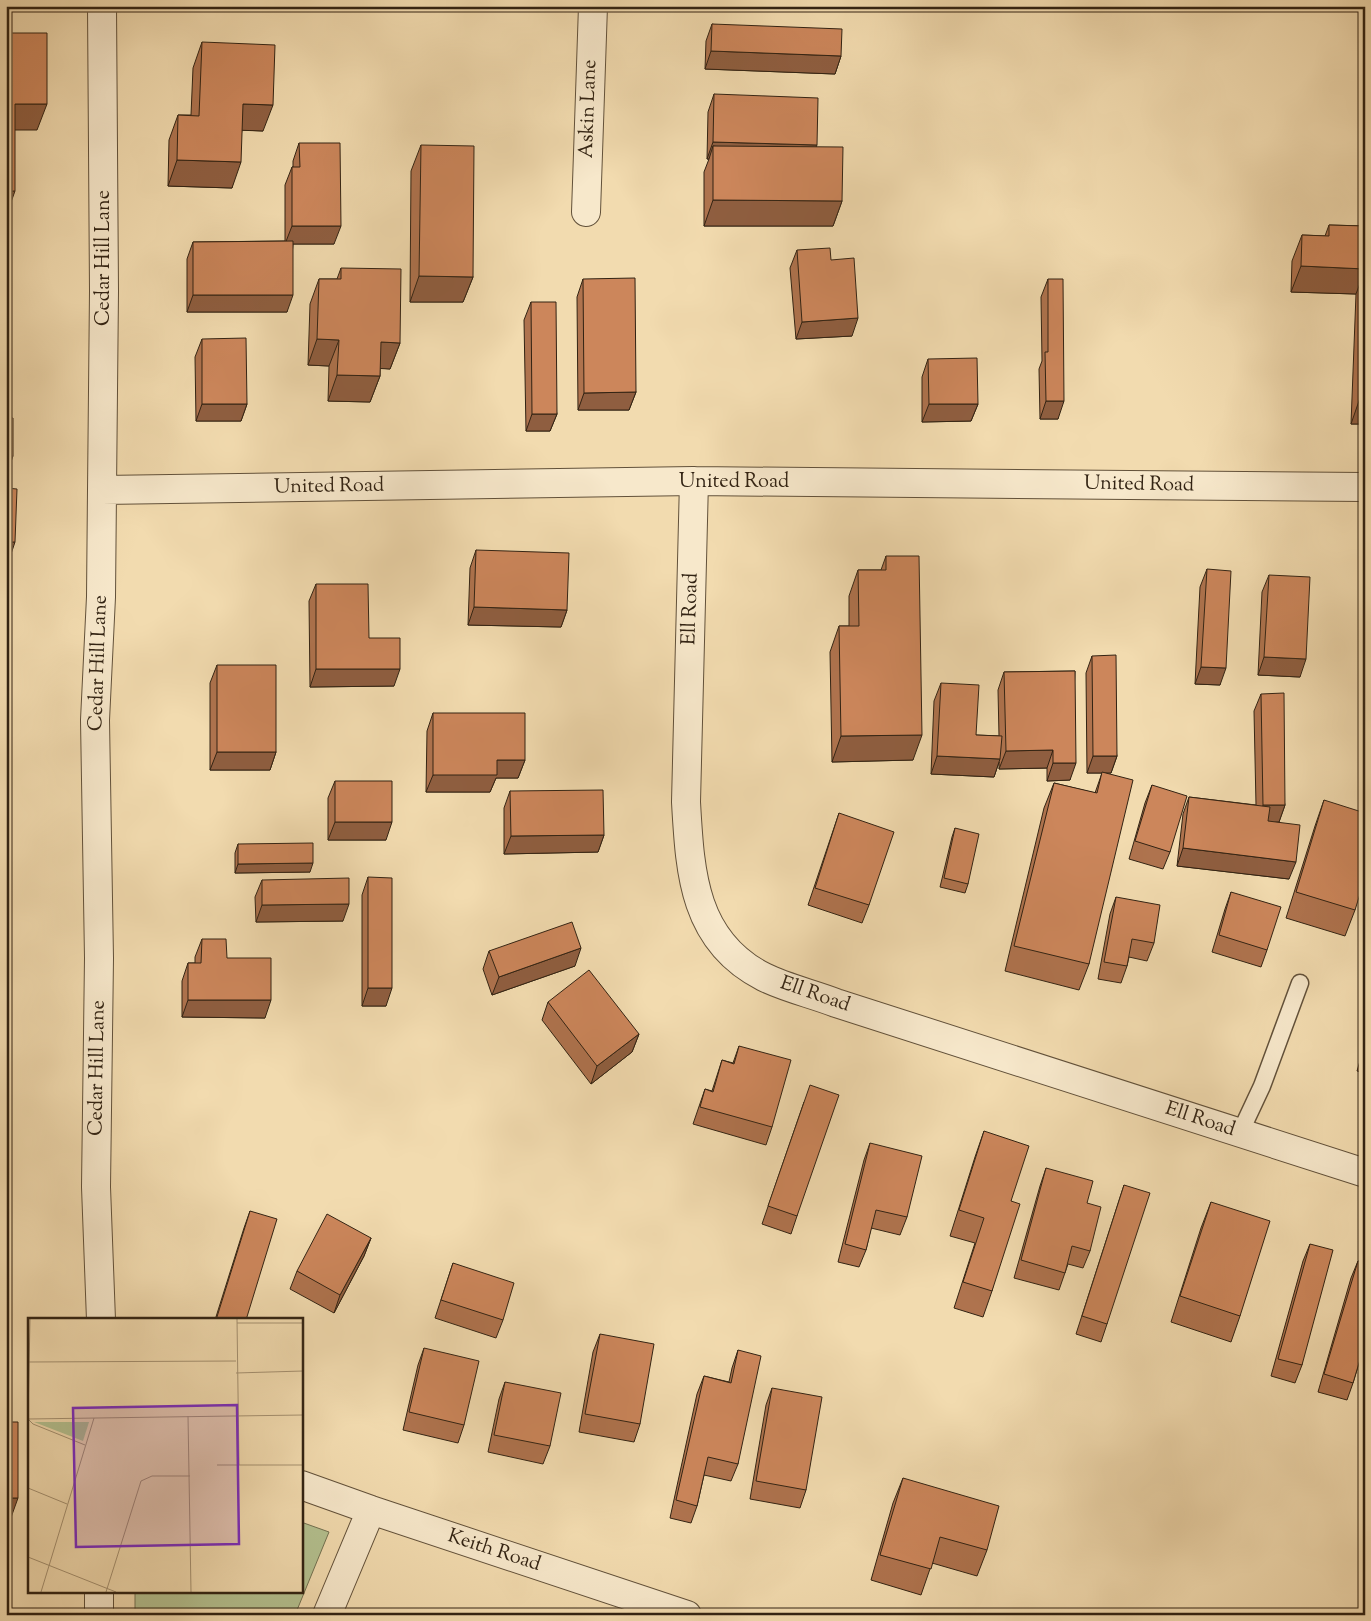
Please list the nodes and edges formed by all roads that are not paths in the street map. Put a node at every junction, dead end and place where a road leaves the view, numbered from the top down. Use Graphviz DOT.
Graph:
graph roads {
  1 [pos="102,6"];
  2 [pos="592,6"];
  3 [pos="586,212"];
  4 [pos="694,481"];
  5 [pos="1365,487"];
  6 [pos="102,490"];
  7 [pos="1300,983"];
  8 [pos="1240,1133"];
  9 [pos="1365,1173"];
  10 [pos="100,1318"];
  11 [pos="302,1484"];
  12 [pos="371,1510"];
  13 [pos="99,1594"];
  14 [pos="99,1615"];
  15 [pos="327,1615"];
  16 [pos="687,1615"];
  1 -- 6 [label="street, Cedar Hill Lane"];
  2 -- 3 [label="street, Askin Lane"];
  4 -- 5 [label="street, United Road"];
  4 -- 6 [label="street, United Road"];
  4 -- 8 [label="street, Ell Road"];
  6 -- 10 [label="street, Cedar Hill Lane"];
  7 -- 8 [label="lane"];
  8 -- 9 [label="street, Ell Road"];
  11 -- 12 [label="street, Keith Road"];
  12 -- 15 [label="street"];
  12 -- 16 [label="street, Keith Road"];
  13 -- 14 [label="street"];
}
